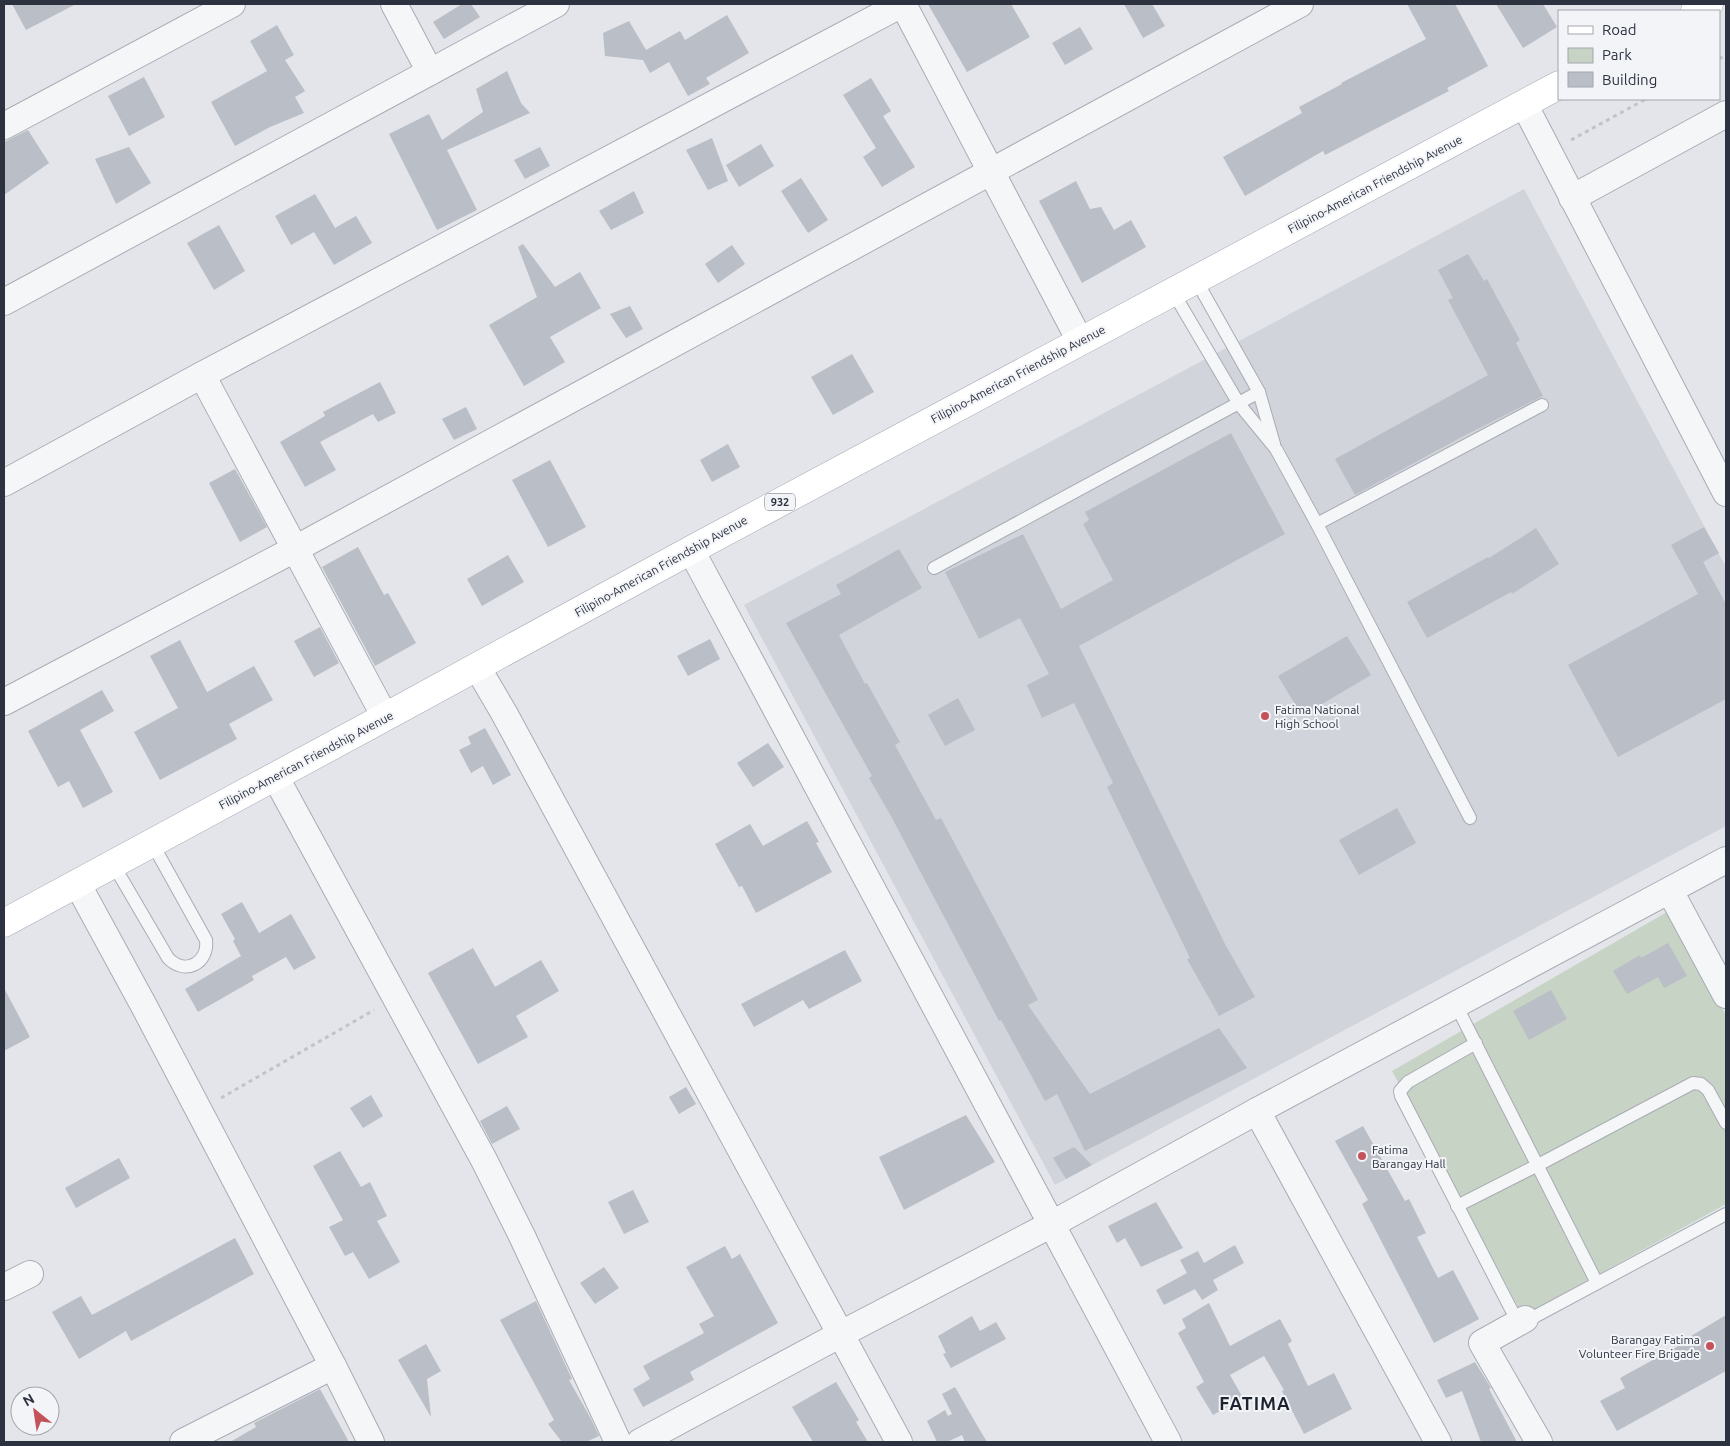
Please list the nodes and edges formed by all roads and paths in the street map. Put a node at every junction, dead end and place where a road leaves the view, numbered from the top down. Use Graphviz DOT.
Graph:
graph roads {
  1 [pos="232,4"];
  2 [pos="394,4"];
  3 [pos="556,4"];
  4 [pos="903,4"];
  5 [pos="1300,4"];
  6 [pos="1709,4"];
  7 [pos="1697,10"];
  8 [pos="430,72"];
  9 [pos="1558,86"];
  10 [pos="1644,100"];
  11 [pos="1524,104"];
  12 [pos="1726,114"];
  13 [pos="4,126"];
  14 [pos="1548,152"];
  15 [pos="992,170"];
  16 [pos="1572,198"];
  17 [pos="1185,286"];
  18 [pos="4,302"];
  19 [pos="1080,341"];
  20 [pos="202,375"];
  21 [pos="1259,392"];
  22 [pos="1238,404"];
  23 [pos="1542,405"];
  24 [pos="1276,449"];
  25 [pos="4,483"];
  26 [pos="1726,493"];
  27 [pos="1317,524"];
  28 [pos="295,549"];
  29 [pos="691,550"];
  30 [pos="934,568"];
  31 [pos="477,667"];
  32 [pos="4,702"];
  33 [pos="385,717"];
  34 [pos="275,776"];
  35 [pos="1470,818"];
  36 [pos="152,844"];
  37 [pos="1726,860"];
  38 [pos="113,864"];
  39 [pos="77,884"];
  40 [pos="1670,891"];
  41 [pos="4,923"];
  42 [pos="1726,995"];
  43 [pos="396,997"];
  44 [pos="1456,1005"];
  45 [pos="1476,1043"];
  46 [pos="199,1111"];
  47 [pos="1257,1111"];
  48 [pos="1726,1123"];
  49 [pos="1538,1165"];
  50 [pos="1457,1206"];
  51 [pos="1726,1214"];
  52 [pos="1052,1224"];
  53 [pos="30,1274"];
  54 [pos="1597,1283"];
  55 [pos="4,1288"];
  56 [pos="1525,1319"];
  57 [pos="841,1334"];
  58 [pos="333,1366"];
  59 [pos="183,1442"];
  60 [pos="371,1442"];
  61 [pos="618,1442"];
  62 [pos="640,1442"];
  63 [pos="899,1442"];
  64 [pos="1168,1442"];
  65 [pos="1438,1442"];
  66 [pos="1539,1442"];
  1 -- 13 [label="street"];
  2 -- 8 [label="street"];
  3 -- 8 [label="street"];
  4 -- 15 [label="street"];
  4 -- 20 [label="street"];
  5 -- 15 [label="street"];
  6 -- 7 [label="main road"];
  8 -- 18 [label="street"];
  9 -- 11 [label="main road, Filipino-American Friendship Avenue / 932"];
  10 -- 14 [label="path"];
  11 -- 14 [label="street"];
  11 -- 17 [label="main road, Filipino-American Friendship Avenue / 932"];
  12 -- 16 [label="street"];
  14 -- 16 [label="street"];
  15 -- 19 [label="street"];
  15 -- 28 [label="street"];
  16 -- 26 [label="street"];
  17 -- 19 [label="main road, Filipino-American Friendship Avenue / 932"];
  17 -- 21 [label="lane"];
  17 -- 22 [label="lane"];
  19 -- 29 [label="main road, Filipino-American Friendship Avenue / 932"];
  20 -- 25 [label="street"];
  20 -- 28 [label="street"];
  21 -- 22 [label="lane"];
  21 -- 24 [label="lane"];
  22 -- 24 [label="lane"];
  22 -- 30 [label="lane"];
  23 -- 27 [label="lane"];
  24 -- 27 [label="lane"];
  27 -- 35 [label="lane"];
  28 -- 32 [label="street"];
  28 -- 33 [label="street"];
  29 -- 31 [label="main road, Filipino-American Friendship Avenue / 932"];
  29 -- 52 [label="street"];
  31 -- 33 [label="main road, Filipino-American Friendship Avenue / 932"];
  31 -- 57 [label="street"];
  33 -- 34 [label="main road, Filipino-American Friendship Avenue / 932"];
  34 -- 36 [label="main road, Filipino-American Friendship Avenue / 932"];
  34 -- 43 [label="street"];
  36 -- 38 [label="main road, Filipino-American Friendship Avenue / 932"];
  36 -- 38 [label="lane"];
  37 -- 40 [label="street"];
  38 -- 39 [label="main road, Filipino-American Friendship Avenue / 932"];
  39 -- 41 [label="main road, Filipino-American Friendship Avenue / 932"];
  39 -- 46 [label="street"];
  40 -- 42 [label="street"];
  40 -- 44 [label="street"];
  43 -- 46 [label="path"];
  43 -- 61 [label="street"];
  44 -- 45 [label="lane"];
  44 -- 47 [label="street"];
  45 -- 49 [label="lane"];
  45 -- 50 [label="lane"];
  46 -- 58 [label="street"];
  47 -- 52 [label="street"];
  47 -- 65 [label="street"];
  48 -- 49 [label="lane"];
  49 -- 50 [label="lane"];
  49 -- 54 [label="lane"];
  50 -- 56 [label="lane"];
  51 -- 54 [label="lane"];
  52 -- 57 [label="street"];
  52 -- 64 [label="street"];
  53 -- 55 [label="street"];
  54 -- 56 [label="lane"];
  56 -- 66 [label="street"];
  57 -- 62 [label="street"];
  57 -- 63 [label="street"];
  58 -- 59 [label="street"];
  58 -- 60 [label="street"];
}
